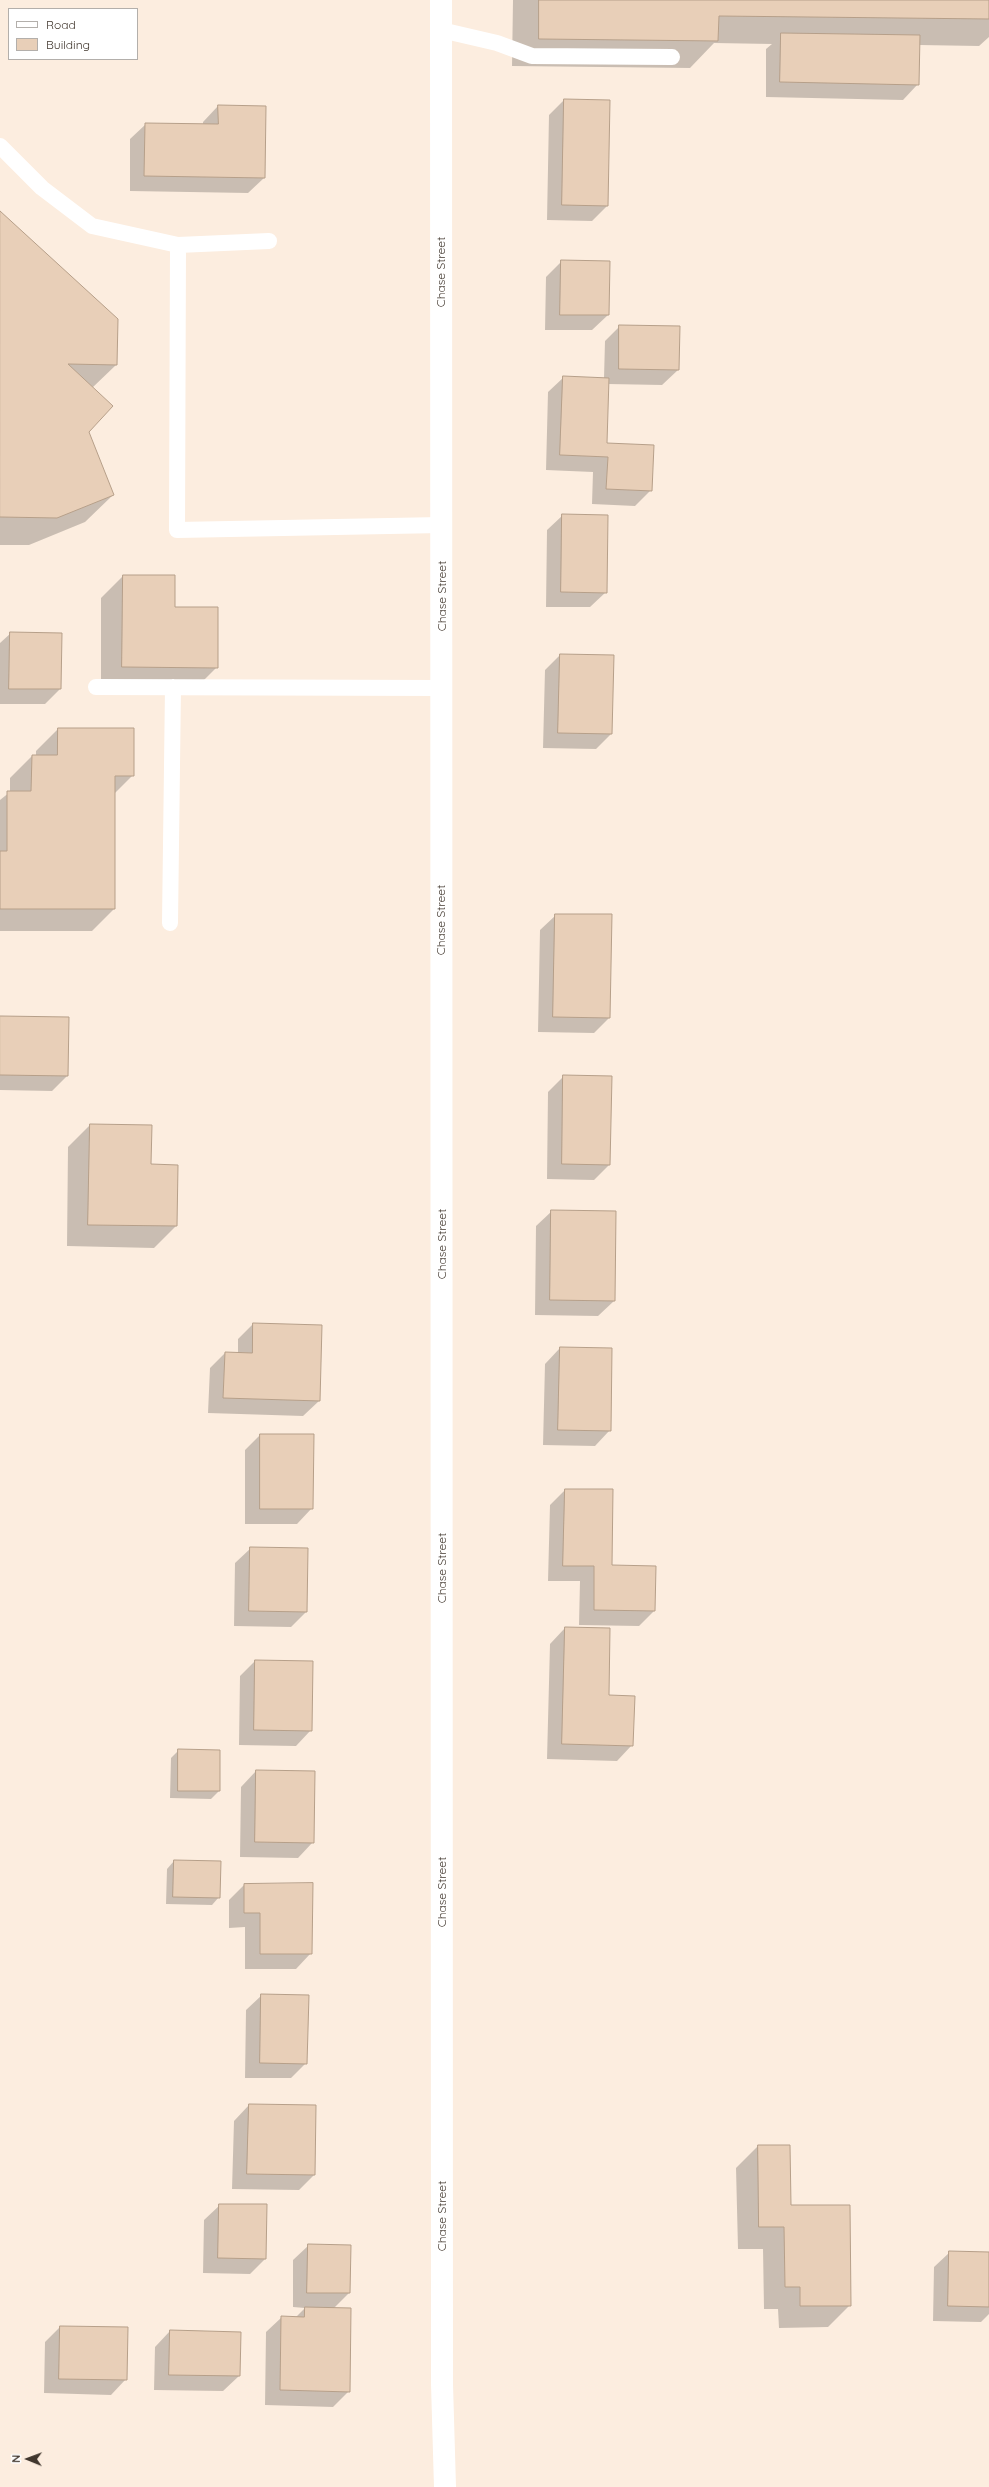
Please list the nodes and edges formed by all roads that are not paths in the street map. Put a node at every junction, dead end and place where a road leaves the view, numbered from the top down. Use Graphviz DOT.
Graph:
graph roads {
  1 [pos="441,0"];
  2 [pos="441,30"];
  3 [pos="672,57"];
  4 [pos="0,146"];
  5 [pos="269,241"];
  6 [pos="178,245"];
  7 [pos="442,525"];
  8 [pos="96,687"];
  9 [pos="173,687"];
  10 [pos="442,688"];
  11 [pos="170,923"];
  12 [pos="445,2487"];
  1 -- 2 [label="street, Chase Street"];
  2 -- 3 [label="lane"];
  2 -- 7 [label="street, Chase Street"];
  4 -- 6 [label="lane"];
  5 -- 6 [label="lane"];
  6 -- 7 [label="lane"];
  7 -- 10 [label="street, Chase Street"];
  8 -- 9 [label="lane"];
  9 -- 10 [label="lane"];
  9 -- 11 [label="lane"];
  10 -- 12 [label="street, Chase Street"];
}
